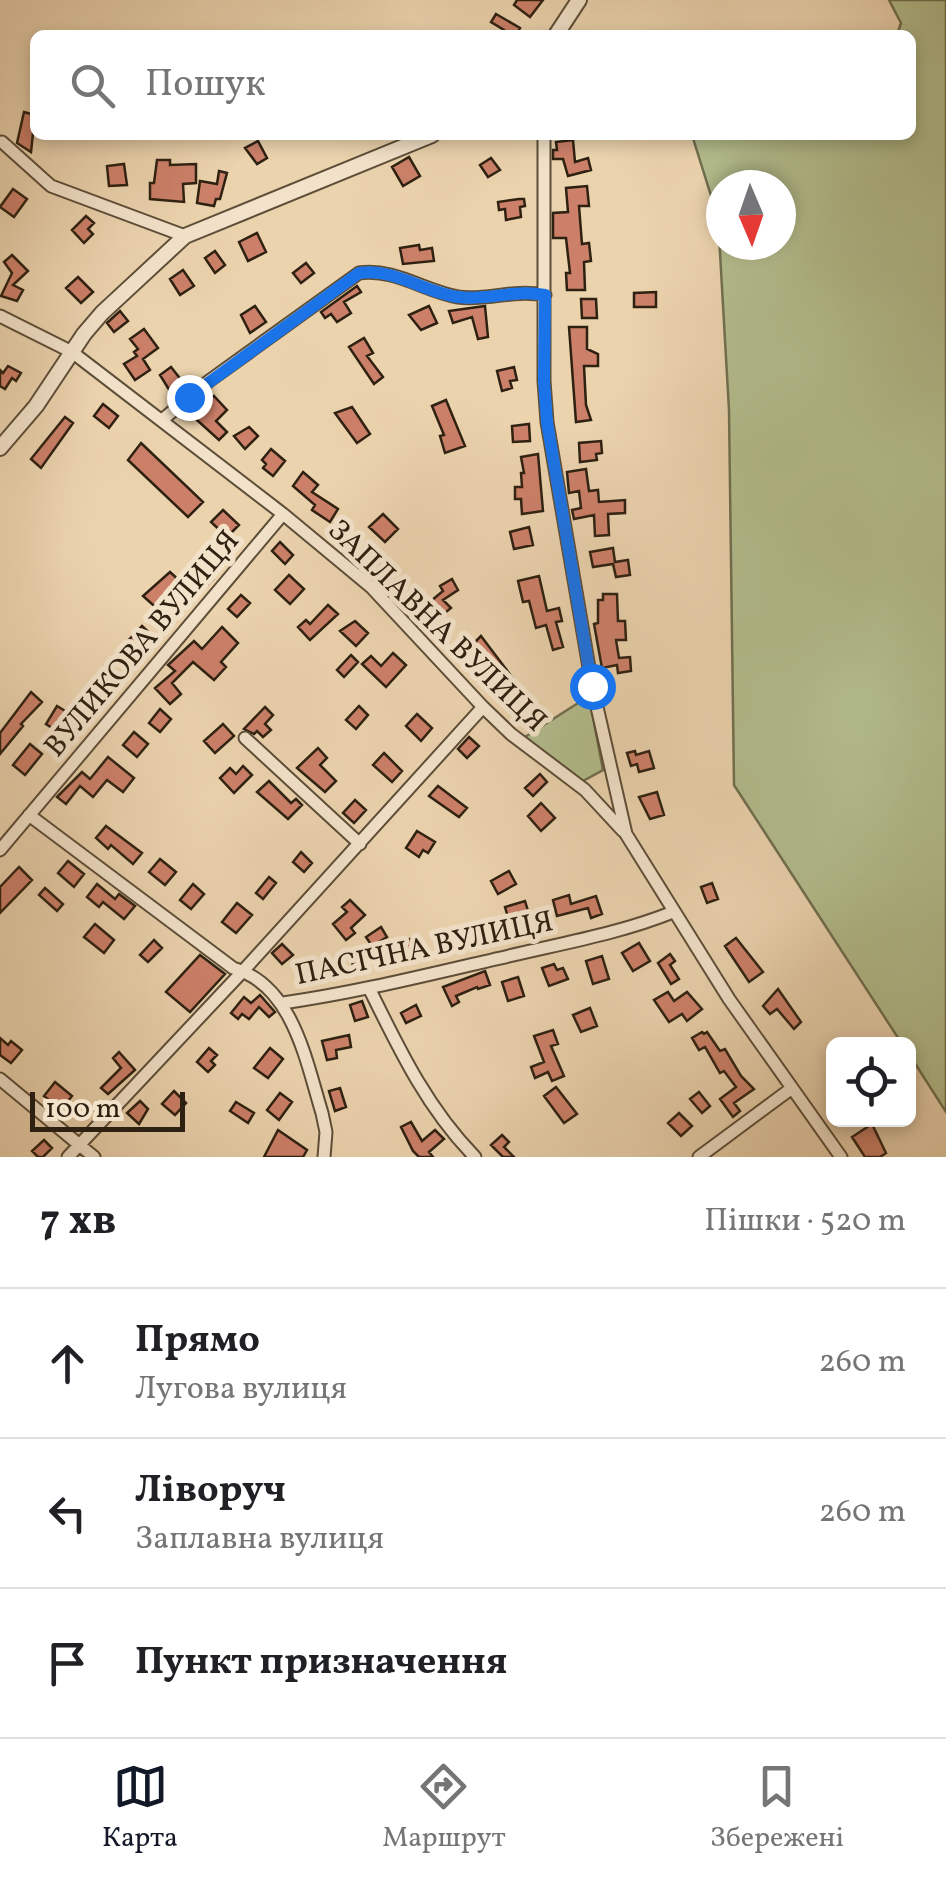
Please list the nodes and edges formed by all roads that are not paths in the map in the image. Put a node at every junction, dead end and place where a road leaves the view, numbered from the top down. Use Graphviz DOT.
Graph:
graph roads {
  1 [pos="579,0"];
  2 [pos="560,30"];
  3 [pos="420,140"];
  4 [pos="544,140"];
  5 [pos="2,142"];
  6 [pos="185,236"];
  7 [pos="545,295"];
  8 [pos="0,316"];
  9 [pos="72,352"];
  10 [pos="162,420"];
  11 [pos="0,448"];
  12 [pos="283,514"];
  13 [pos="483,707"];
  14 [pos="245,738"];
  15 [pos="30,814"];
  16 [pos="626,834"];
  17 [pos="360,844"];
  18 [pos="0,850"];
  19 [pos="672,912"];
  20 [pos="243,971"];
  21 [pos="369,988"];
  22 [pos="283,1003"];
  23 [pos="0,1079"];
  24 [pos="792,1088"];
  25 [pos="79,1145"];
  26 [pos="68,1157"];
  27 [pos="94,1157"];
  28 [pos="324,1157"];
  29 [pos="475,1157"];
  30 [pos="699,1157"];
  31 [pos="841,1157"];
  1 -- 2 [label="street"];
  3 -- 6 [label="street"];
  4 -- 7 [label="street"];
  5 -- 6 [label="street"];
  6 -- 9 [label="street"];
  7 -- 10 [label="street"];
  7 -- 16 [label="street"];
  8 -- 9 [label="street, ЗАПЛАВНА ВУЛИЦЯ"];
  9 -- 10 [label="street, ЗАПЛАВНА ВУЛИЦЯ"];
  9 -- 11 [label="street"];
  10 -- 12 [label="street, ЗАПЛАВНА ВУЛИЦЯ"];
  12 -- 13 [label="street, ЗАПЛАВНА ВУЛИЦЯ"];
  12 -- 15 [label="street, ВУЛИКОВА ВУЛИЦЯ"];
  13 -- 16 [label="street, ЗАПЛАВНА ВУЛИЦЯ"];
  13 -- 17 [label="street"];
  14 -- 17 [label="street"];
  15 -- 18 [label="street, ВУЛИКОВА ВУЛИЦЯ"];
  15 -- 20 [label="street"];
  16 -- 19 [label="street"];
  17 -- 20 [label="street"];
  19 -- 21 [label="street, ПАСІЧНА ВУЛИЦЯ"];
  19 -- 24 [label="street"];
  20 -- 22 [label="street"];
  20 -- 25 [label="street"];
  21 -- 22 [label="street, ПАСІЧНА ВУЛИЦЯ"];
  21 -- 29 [label="street"];
  22 -- 28 [label="street, ПАСІЧНА ВУЛИЦЯ"];
  23 -- 25 [label="street"];
  24 -- 30 [label="street"];
  24 -- 31 [label="street"];
  25 -- 26 [label="street"];
  25 -- 27 [label="street"];
}
